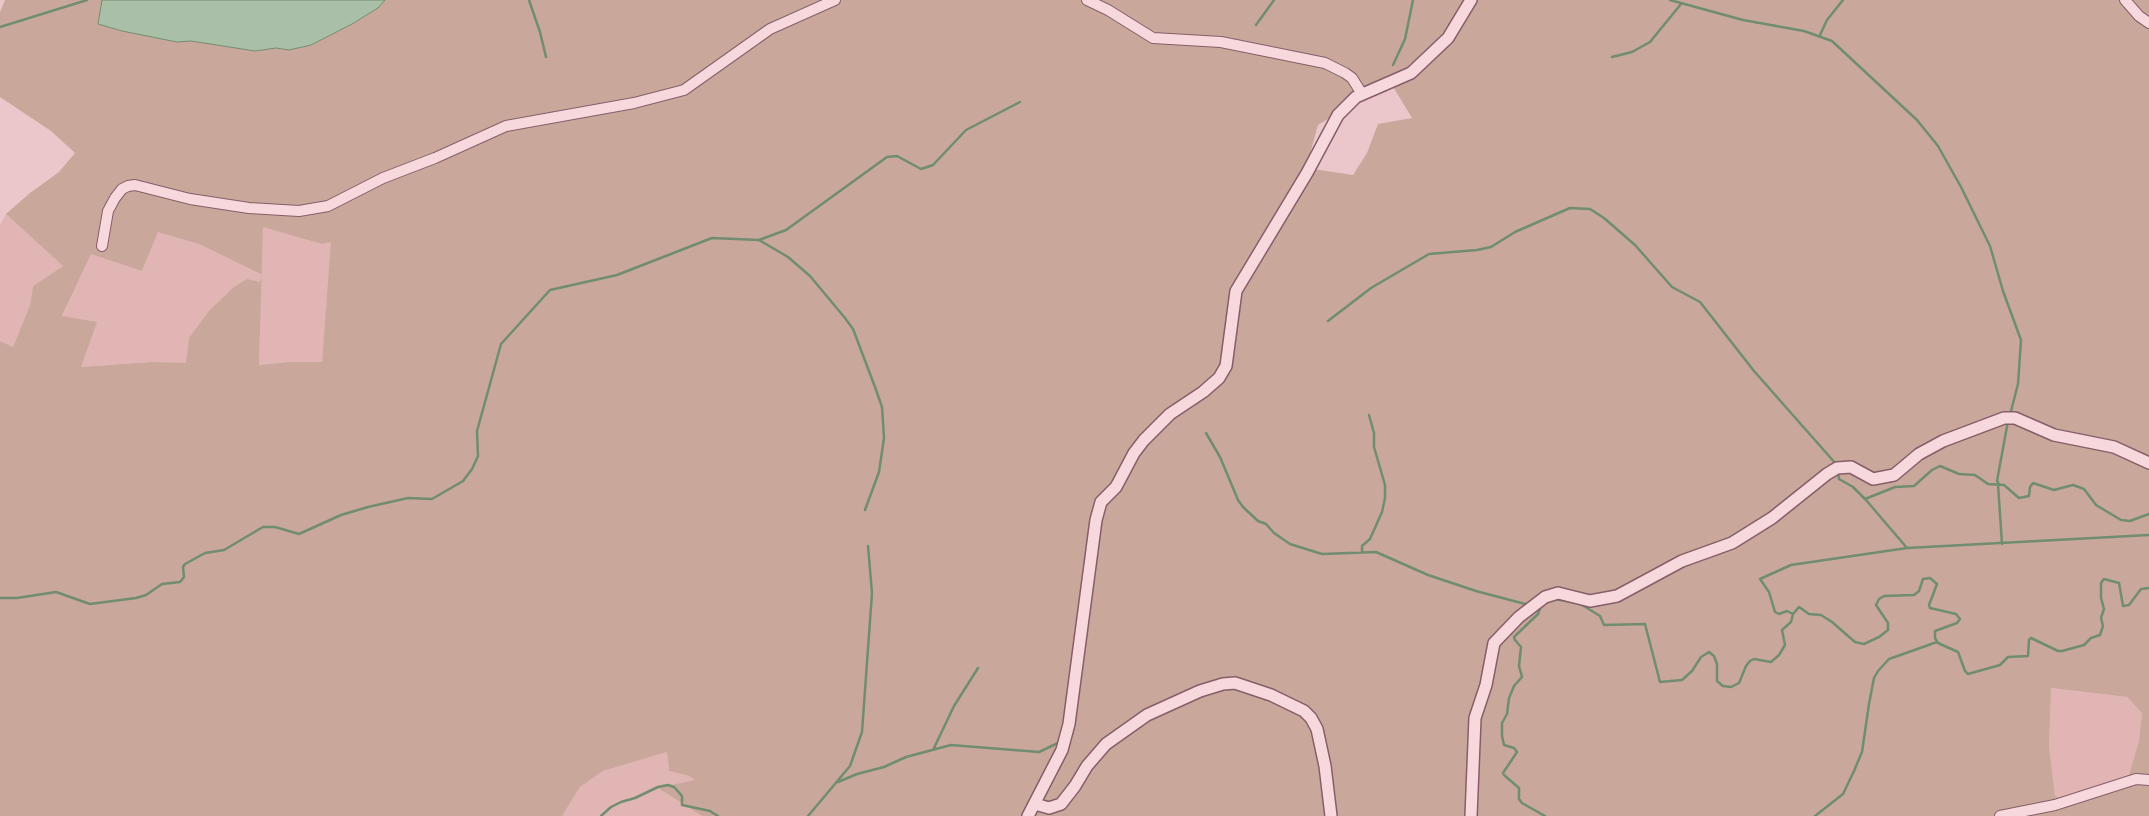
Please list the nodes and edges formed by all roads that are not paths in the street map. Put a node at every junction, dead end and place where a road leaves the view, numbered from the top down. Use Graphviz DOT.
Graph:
graph roads {
  1 [pos="835,0"];
  2 [pos="1087,0"];
  3 [pos="1471,0"];
  4 [pos="2125,0"];
  5 [pos="2149,23"];
  6 [pos="1362,94"];
  7 [pos="102,246"];
  8 [pos="2149,463"];
  9 [pos="2149,780"];
  10 [pos="1035,804"];
  11 [pos="1028,816"];
  12 [pos="1331,816"];
  13 [pos="1471,816"];
  14 [pos="2000,816"];
  1 -- 7 [label="street"];
  2 -- 6 [label="street"];
  3 -- 6 [label="street"];
  4 -- 5 [label="street"];
  6 -- 10 [label="street"];
  8 -- 13 [label="street"];
  9 -- 14 [label="street"];
  10 -- 11 [label="street"];
  10 -- 12 [label="street"];
}
